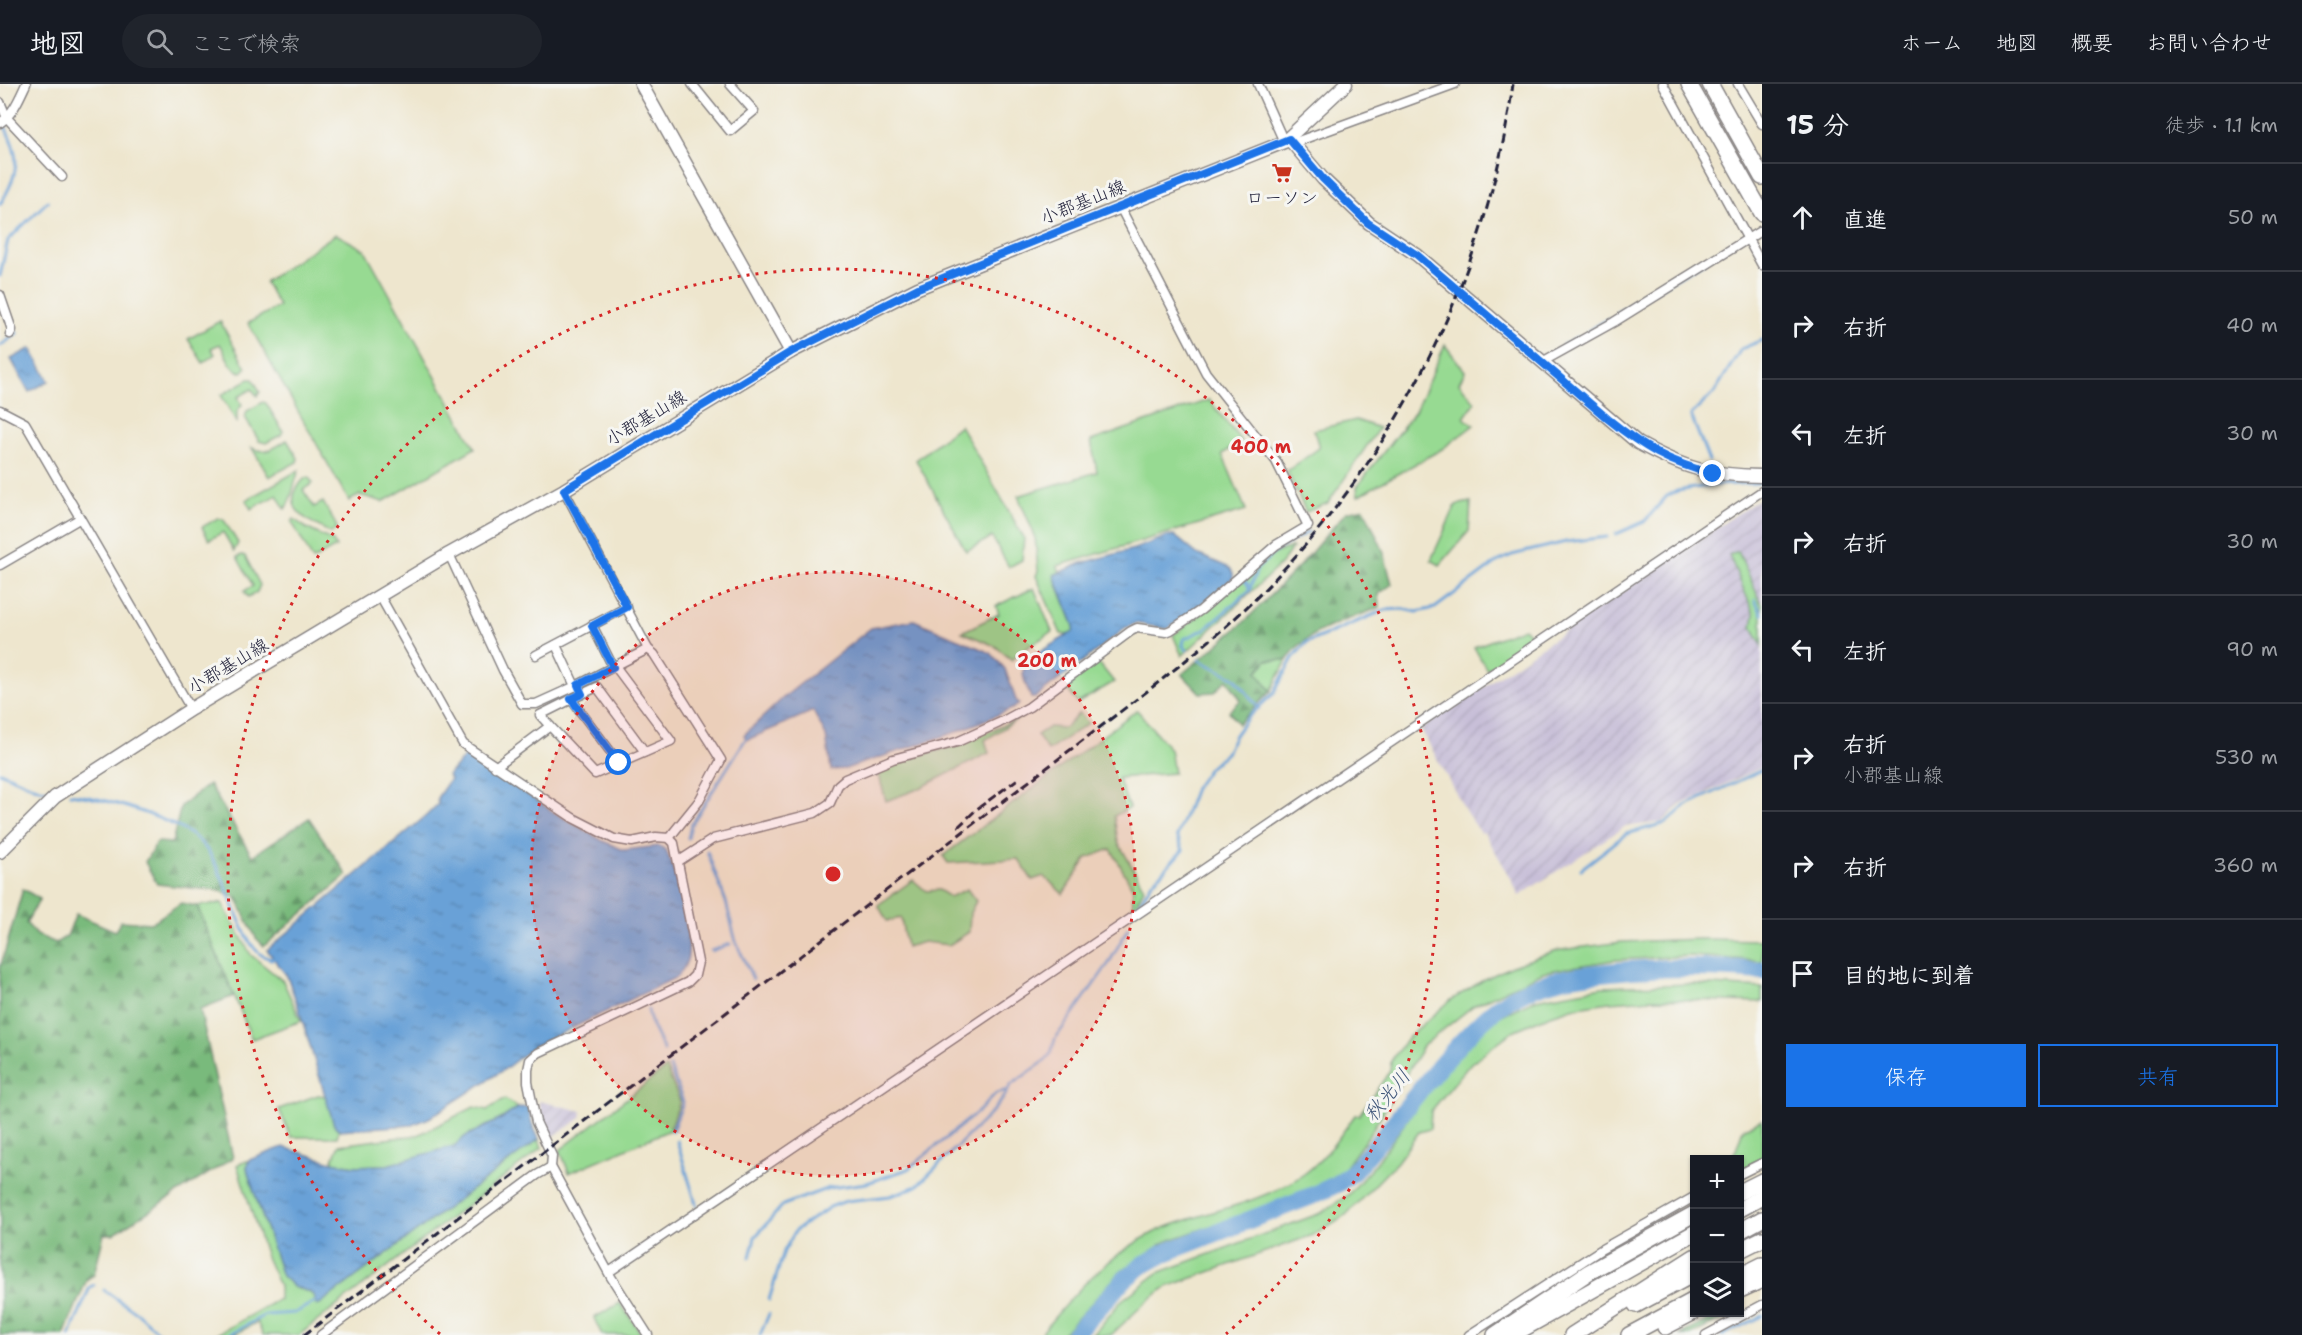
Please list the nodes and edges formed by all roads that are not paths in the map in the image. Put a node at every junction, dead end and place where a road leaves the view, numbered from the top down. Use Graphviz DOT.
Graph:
graph roads {
  1 [pos="26,84"];
  2 [pos="641,84"];
  3 [pos="692,84"];
  4 [pos="730,84"];
  5 [pos="1258,84"];
  6 [pos="1346,84"];
  7 [pos="1455,84"];
  8 [pos="1663,84"];
  9 [pos="1689,84"];
  10 [pos="1710,84"];
  11 [pos="1738,84"];
  12 [pos="0,102"];
  13 [pos="4,121"];
  14 [pos="1762,124"];
  15 [pos="1289,141"];
  16 [pos="62,177"];
  17 [pos="1762,177"];
  18 [pos="1120,207"];
  19 [pos="1762,213"];
  20 [pos="1762,230"];
  21 [pos="1749,240"];
  22 [pos="1762,265"];
  23 [pos="0,295"];
  24 [pos="10,334"];
  25 [pos="791,352"];
  26 [pos="1542,362"];
  27 [pos="0,410"];
  28 [pos="1762,476"];
  29 [pos="564,490"];
  30 [pos="1762,491"];
  31 [pos="79,519"];
  32 [pos="450,554"];
  33 [pos="0,565"];
  34 [pos="380,596"];
  35 [pos="627,607"];
  36 [pos="592,626"];
  37 [pos="556,645"];
  38 [pos="648,649"];
  39 [pos="536,655"];
  40 [pos="614,666"];
  41 [pos="577,686"];
  42 [pos="582,694"];
  43 [pos="571,699"];
  44 [pos="191,709"];
  45 [pos="550,726"];
  46 [pos="645,752"];
  47 [pos="619,763"];
  48 [pos="495,767"];
  49 [pos="669,838"];
  50 [pos="0,852"];
  51 [pos="679,861"];
  52 [pos="1762,1163"];
  53 [pos="551,1167"];
  54 [pos="1744,1172"];
  55 [pos="1762,1181"];
  56 [pos="1744,1190"];
  57 [pos="1762,1197"];
  58 [pos="1690,1200"];
  59 [pos="1744,1207"];
  60 [pos="1690,1217"];
  61 [pos="1762,1219"];
  62 [pos="1744,1229"];
  63 [pos="1690,1236"];
  64 [pos="1762,1239"];
  65 [pos="1744,1248"];
  66 [pos="1690,1260"];
  67 [pos="1762,1265"];
  68 [pos="609,1272"];
  69 [pos="1744,1274"];
  70 [pos="1690,1277"];
  71 [pos="1762,1280"];
  72 [pos="1744,1288"];
  73 [pos="1690,1303"];
  74 [pos="1762,1305"];
  75 [pos="1690,1314"];
  76 [pos="321,1335"];
  77 [pos="648,1335"];
  78 [pos="1468,1335"];
  79 [pos="1495,1335"];
  80 [pos="1512,1335"];
  81 [pos="1572,1335"];
  82 [pos="1581,1335"];
  83 [pos="1629,1335"];
  84 [pos="1649,1335"];
  85 [pos="1706,1335"];
  1 -- 13 [label="street"];
  2 -- 25 [label="main road"];
  3 -- 4 [label="street"];
  5 -- 15 [label="street"];
  6 -- 15 [label="main road, 小郡基山線"];
  7 -- 15 [label="street"];
  8 -- 21 [label="street"];
  9 -- 19 [label="highway"];
  10 -- 17 [label="highway"];
  11 -- 14 [label="street"];
  12 -- 13 [label="street"];
  13 -- 16 [label="street"];
  15 -- 18 [label="main road, 小郡基山線"];
  15 -- 26 [label="main road"];
  18 -- 25 [label="main road, 小郡基山線"];
  18 -- 51 [label="street"];
  20 -- 21 [label="street"];
  21 -- 22 [label="street"];
  21 -- 26 [label="street"];
  23 -- 24 [label="street"];
  25 -- 29 [label="main road, 小郡基山線"];
  26 -- 28 [label="main road"];
  27 -- 31 [label="street"];
  29 -- 32 [label="main road, 小郡基山線"];
  29 -- 35 [label="street"];
  30 -- 68 [label="street"];
  31 -- 33 [label="street"];
  31 -- 44 [label="street"];
  32 -- 34 [label="main road, 小郡基山線"];
  32 -- 41 [label="street"];
  34 -- 44 [label="main road, 小郡基山線"];
  34 -- 48 [label="street"];
  35 -- 36 [label="street"];
  35 -- 38 [label="street"];
  36 -- 37 [label="street"];
  36 -- 40 [label="street"];
  37 -- 39 [label="street"];
  37 -- 41 [label="street"];
  38 -- 40 [label="street"];
  38 -- 49 [label="street"];
  40 -- 41 [label="street"];
  40 -- 46 [label="street"];
  41 -- 42 [label="street"];
  42 -- 43 [label="street"];
  42 -- 46 [label="street"];
  43 -- 45 [label="street"];
  43 -- 47 [label="street"];
  44 -- 50 [label="main road, 小郡基山線"];
  45 -- 47 [label="street"];
  45 -- 48 [label="street"];
  46 -- 47 [label="street"];
  48 -- 49 [label="street"];
  49 -- 51 [label="street"];
  51 -- 53 [label="street"];
  52 -- 54 [label="street"];
  53 -- 68 [label="street"];
  53 -- 76 [label="street"];
  55 -- 56 [label="highway"];
  57 -- 59 [label="highway"];
  58 -- 78 [label="street"];
  60 -- 79 [label="highway"];
  61 -- 62 [label="highway"];
  63 -- 80 [label="highway"];
  64 -- 65 [label="highway"];
  66 -- 81 [label="highway"];
  67 -- 69 [label="highway"];
  68 -- 77 [label="street"];
  70 -- 82 [label="highway"];
  71 -- 72 [label="highway"];
  73 -- 83 [label="highway"];
  74 -- 85 [label="street"];
  75 -- 84 [label="highway"];
}
